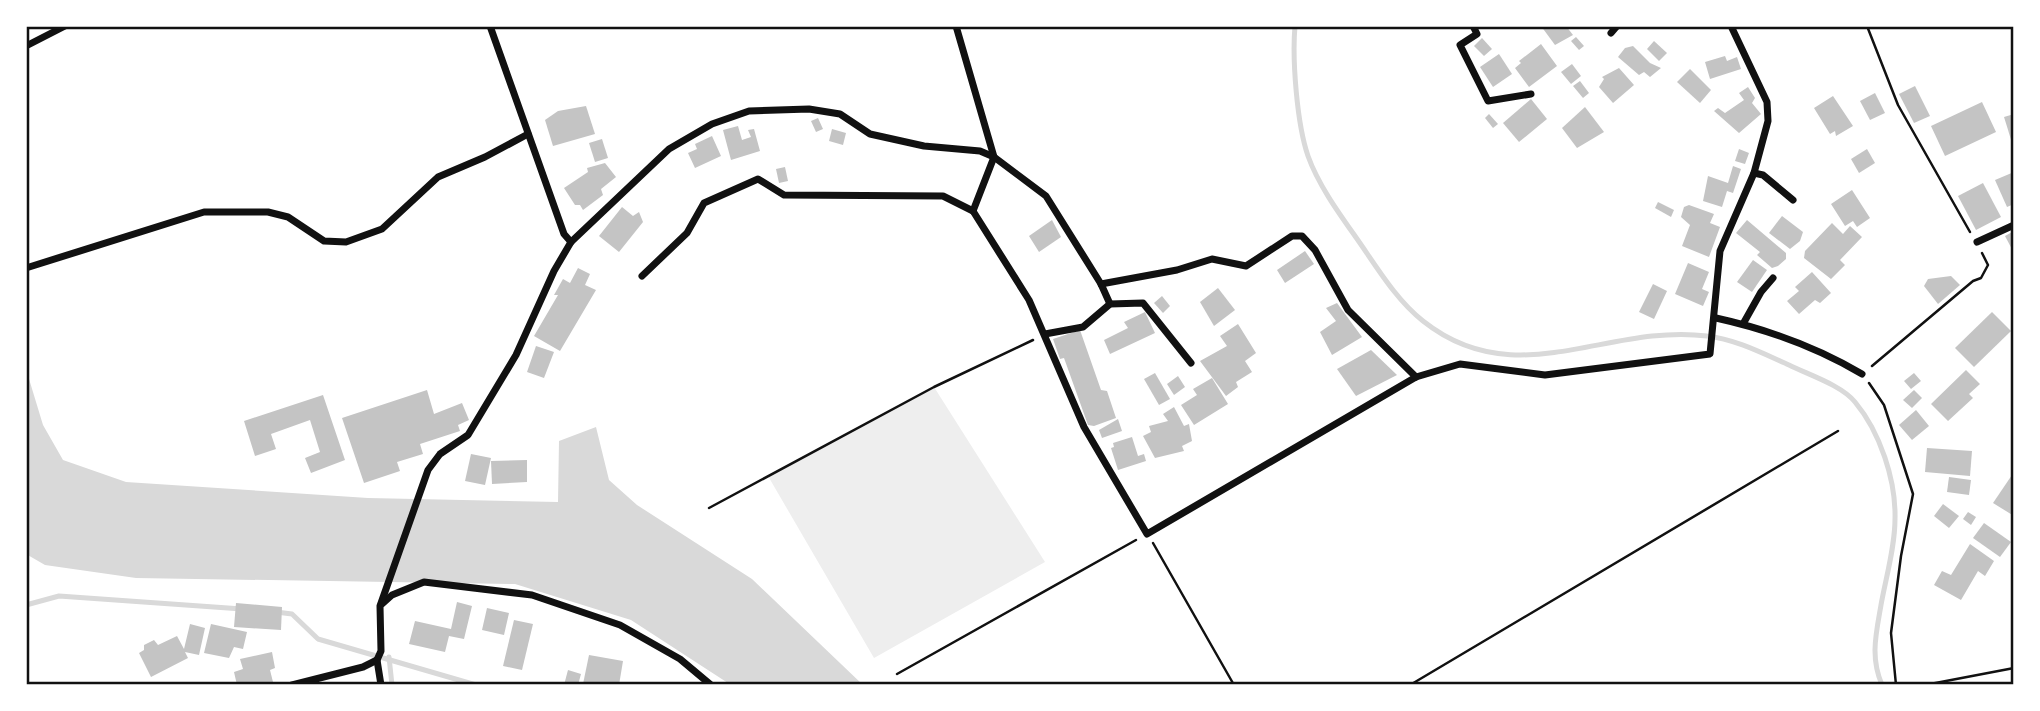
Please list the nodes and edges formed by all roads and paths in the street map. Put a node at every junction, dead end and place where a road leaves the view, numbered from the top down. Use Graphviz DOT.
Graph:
graph roads {
  1 [pos="65,26"];
  2 [pos="489,26"];
  3 [pos="956,26"];
  4 [pos="1473,26"];
  5 [pos="1617,26"];
  6 [pos="1731,26"];
  7 [pos="1867,26"];
  8 [pos="1611,33"];
  9 [pos="26,46"];
  10 [pos="1531,94"];
  11 [pos="528,134"];
  12 [pos="994,157"];
  13 [pos="1754,173"];
  14 [pos="1793,200"];
  15 [pos="973,211"];
  16 [pos="2014,225"];
  17 [pos="571,242"];
  18 [pos="1978,242"];
  19 [pos="26,268"];
  20 [pos="642,276"];
  21 [pos="1773,278"];
  22 [pos="1101,284"];
  23 [pos="1110,304"];
  24 [pos="1715,323"];
  25 [pos="1743,324"];
  26 [pos="1045,334"];
  27 [pos="1191,363"];
  28 [pos="1862,374"];
  29 [pos="1416,377"];
  30 [pos="1838,432"];
  31 [pos="709,508"];
  32 [pos="1147,534"];
  33 [pos="380,606"];
  34 [pos="377,660"];
  35 [pos="2014,668"];
  36 [pos="897,674"];
  37 [pos="292,685"];
  38 [pos="381,685"];
  39 [pos="711,685"];
  40 [pos="1234,685"];
  41 [pos="1410,685"];
  42 [pos="1896,685"];
  43 [pos="1925,685"];
  1 -- 9 [label="street"];
  2 -- 11 [label="street"];
  3 -- 12 [label="street"];
  4 -- 10 [label="street"];
  5 -- 8 [label="street"];
  6 -- 13 [label="street"];
  7 -- 18 [label="path"];
  11 -- 17 [label="street"];
  11 -- 19 [label="street"];
  12 -- 15 [label="street"];
  12 -- 17 [label="street"];
  12 -- 22 [label="street"];
  13 -- 14 [label="street"];
  13 -- 24 [label="street"];
  15 -- 20 [label="street"];
  15 -- 26 [label="street"];
  16 -- 18 [label="street"];
  17 -- 33 [label="street"];
  18 -- 28 [label="path"];
  21 -- 25 [label="street"];
  22 -- 23 [label="street"];
  22 -- 29 [label="street"];
  23 -- 26 [label="street"];
  23 -- 27 [label="street"];
  24 -- 25 [label="street"];
  24 -- 29 [label="street"];
  25 -- 28 [label="street"];
  26 -- 31 [label="path"];
  26 -- 32 [label="street"];
  28 -- 42 [label="path"];
  29 -- 32 [label="street"];
  30 -- 41 [label="path"];
  32 -- 36 [label="path"];
  32 -- 40 [label="path"];
  33 -- 34 [label="street"];
  33 -- 39 [label="street"];
  34 -- 37 [label="street"];
  34 -- 38 [label="street"];
  35 -- 43 [label="path"];
}
